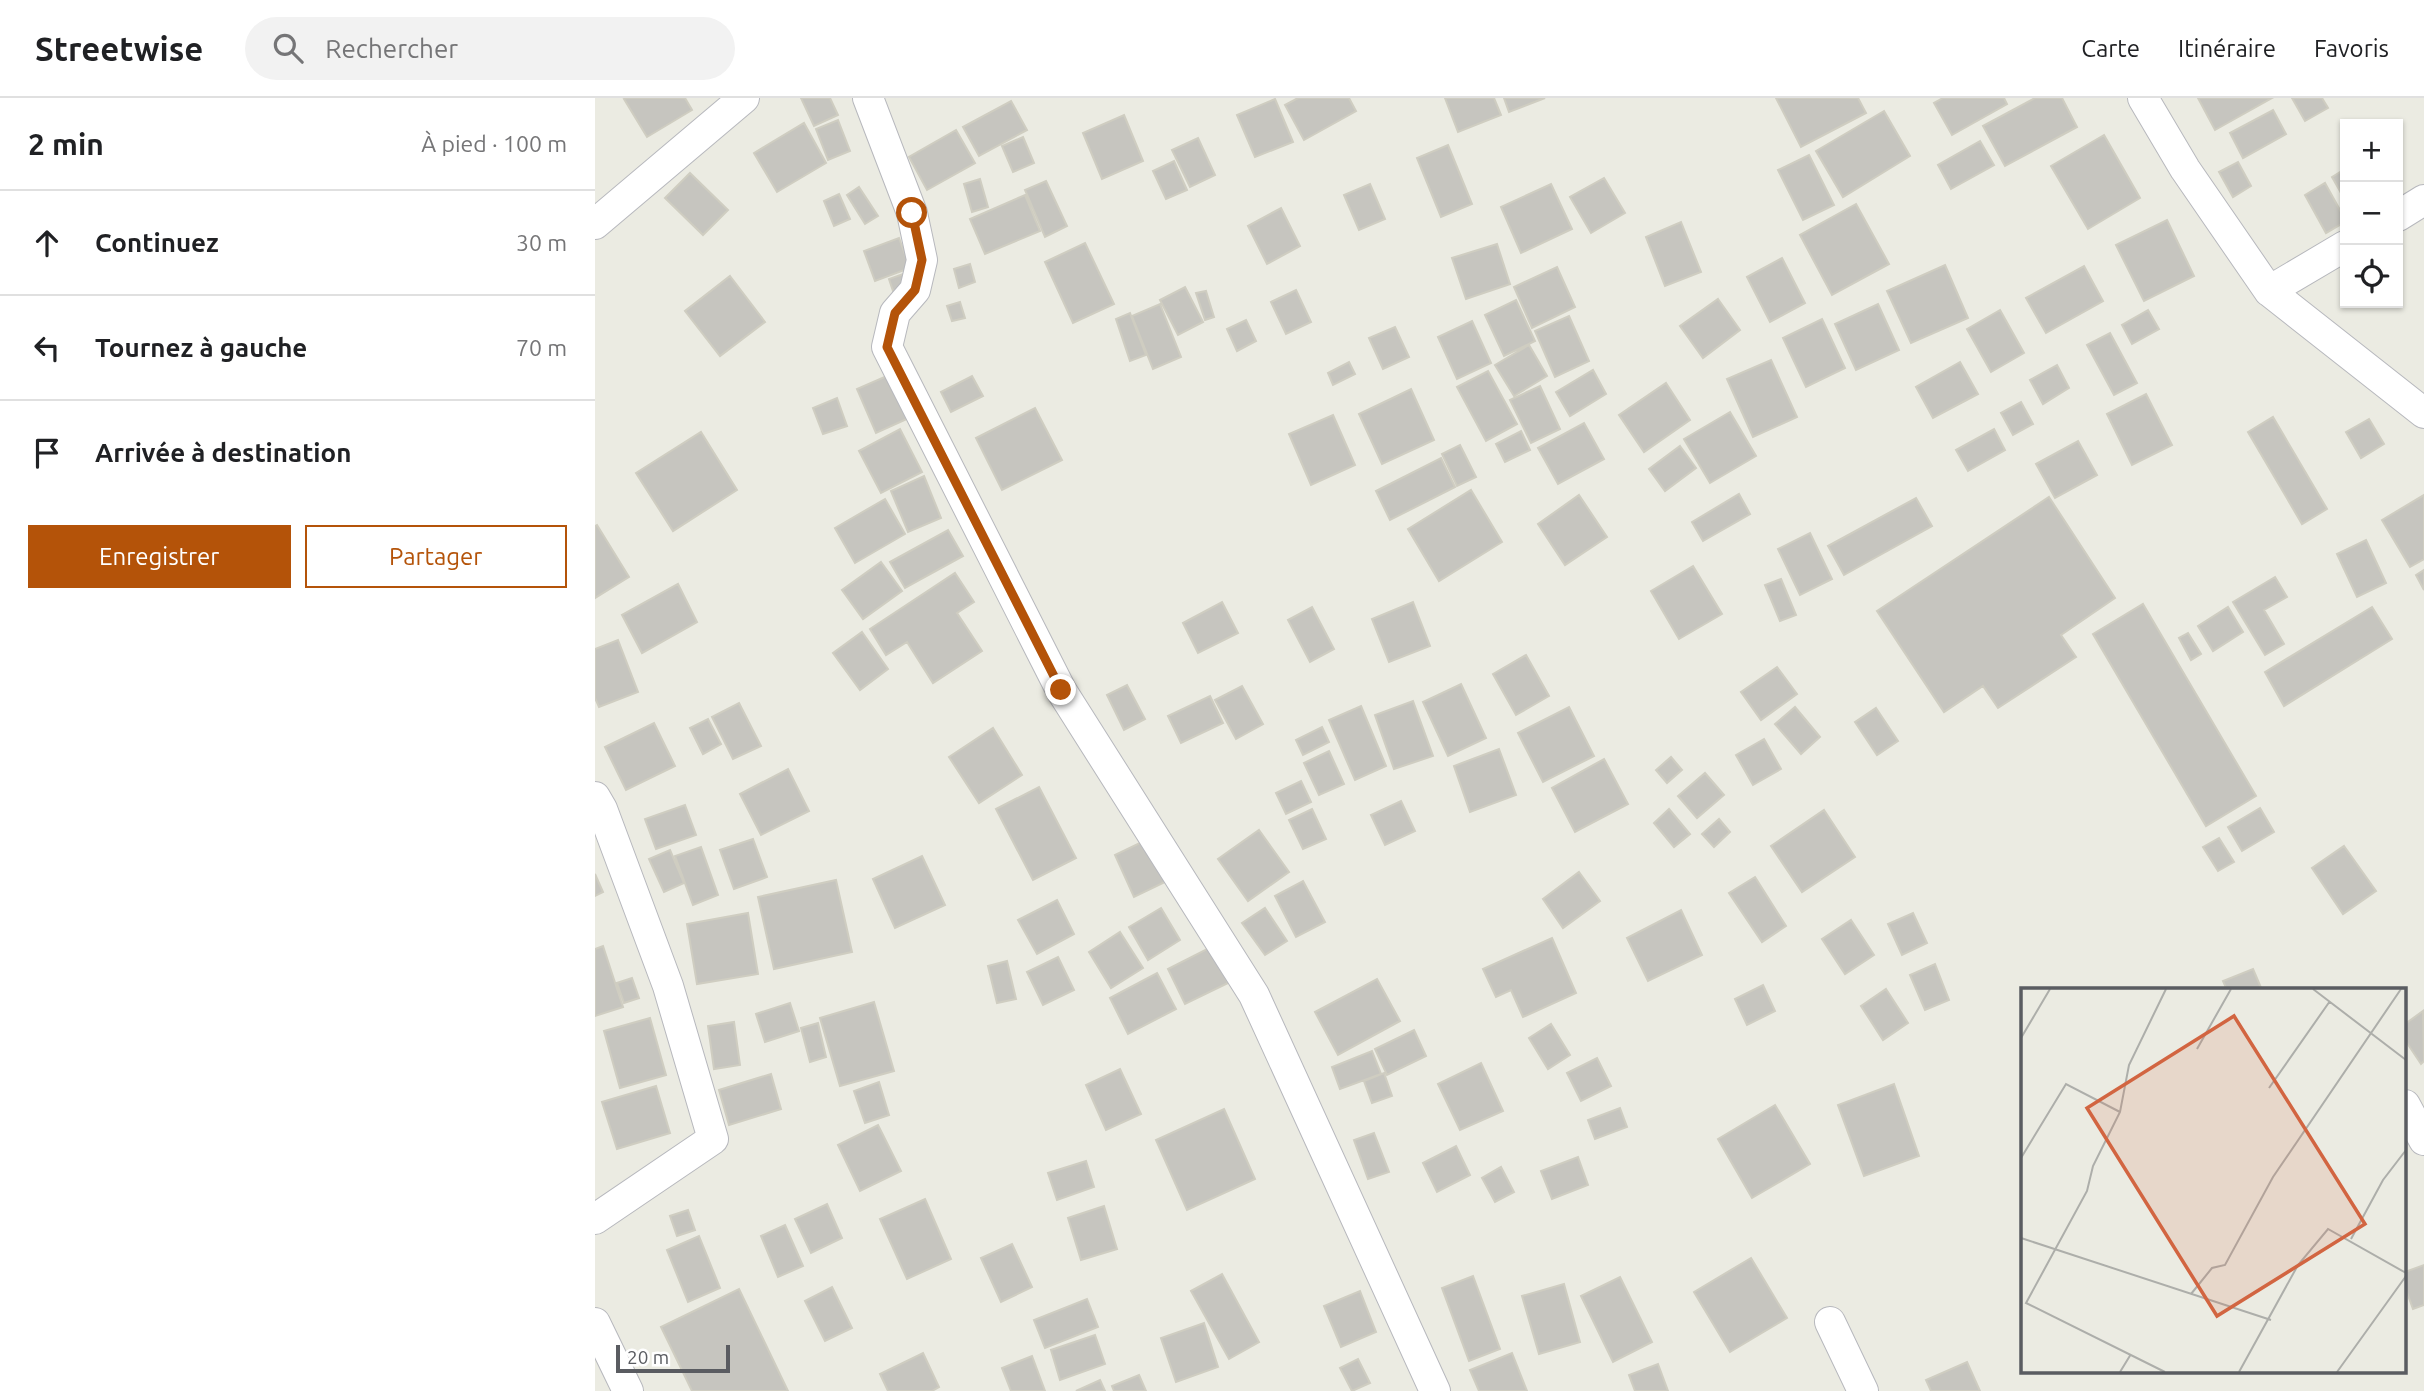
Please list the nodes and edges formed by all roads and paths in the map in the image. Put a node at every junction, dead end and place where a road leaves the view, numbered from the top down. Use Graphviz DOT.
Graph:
graph roads {
  1 [pos="744,98"];
  2 [pos="868,98"];
  3 [pos="2143,98"];
  4 [pos="2424,200"];
  5 [pos="2403,213"];
  6 [pos="595,224"];
  7 [pos="2340,249"];
  8 [pos="2269,291"];
  9 [pos="2424,413"];
  10 [pos="595,797"];
  11 [pos="2407,1109"];
  12 [pos="2424,1140"];
  13 [pos="595,1219"];
  14 [pos="1830,1322"];
  15 [pos="595,1323"];
  16 [pos="628,1391"];
  17 [pos="1435,1391"];
  18 [pos="1863,1391"];
  1 -- 6 [label="street"];
  2 -- 17 [label="street"];
  3 -- 8 [label="street"];
  4 -- 5 [label="street"];
  7 -- 8 [label="street"];
  8 -- 9 [label="street"];
  10 -- 13 [label="street"];
  11 -- 12 [label="street"];
  14 -- 18 [label="street"];
  15 -- 16 [label="street"];
}
